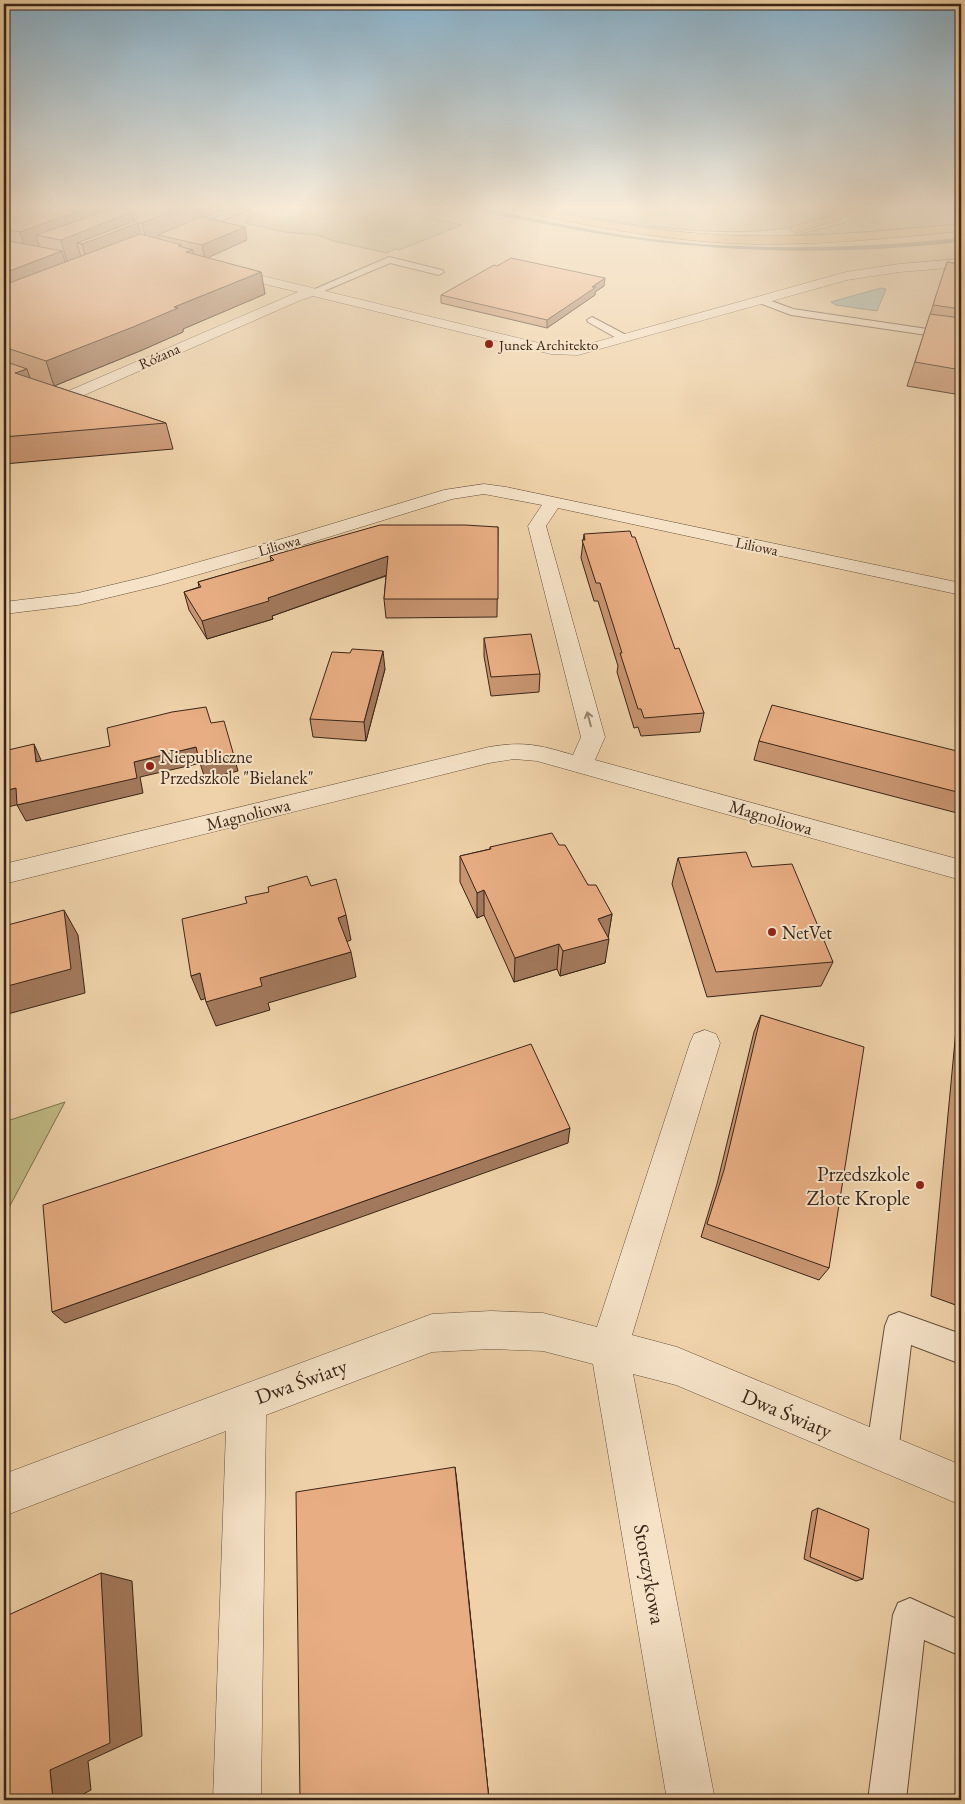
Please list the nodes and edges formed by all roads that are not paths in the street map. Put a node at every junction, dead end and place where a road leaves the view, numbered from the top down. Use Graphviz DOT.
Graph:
graph roads {
  1 [pos="310,291"];
  2 [pos="792,291"];
  3 [pos="313,292"];
  4 [pos="761,300"];
  5 [pos="592,320"];
  6 [pos="961,337"];
  7 [pos="624,338"];
  8 [pos="4,376"];
  9 [pos="554,502"];
  10 [pos="961,589"];
  11 [pos="4,608"];
  12 [pos="581,764"];
  13 [pos="961,870"];
  14 [pos="4,874"];
  15 [pos="705,1043"];
  16 [pos="609,1348"];
  17 [pos="961,1349"];
  18 [pos="247,1402"];
  19 [pos="882,1453"];
  20 [pos="961,1486"];
  21 [pos="4,1495"];
  22 [pos="961,1639"];
  23 [pos="237,1800"];
  24 [pos="691,1800"];
  25 [pos="887,1800"];
  1 -- 3 [label="street"];
  2 -- 4 [label="street"];
  3 -- 7 [label="street"];
  3 -- 8 [label="street, Różana"];
  4 -- 6 [label="lane"];
  4 -- 7 [label="street"];
  5 -- 7 [label="lane"];
  9 -- 10 [label="street, Liliowa"];
  9 -- 11 [label="street, Liliowa"];
  12 -- 9 [label="street, one-way"];
  12 -- 13 [label="street, Magnoliowa"];
  12 -- 14 [label="street, Magnoliowa"];
  15 -- 16 [label="street"];
  16 -- 18 [label="street, Dwa Światy"];
  16 -- 19 [label="street, Dwa Światy"];
  16 -- 24 [label="street, Storczykowa"];
  17 -- 19 [label="lane"];
  18 -- 21 [label="street, Dwa Światy"];
  18 -- 23 [label="street"];
  19 -- 20 [label="street, Dwa Światy"];
  22 -- 25 [label="lane"];
}
